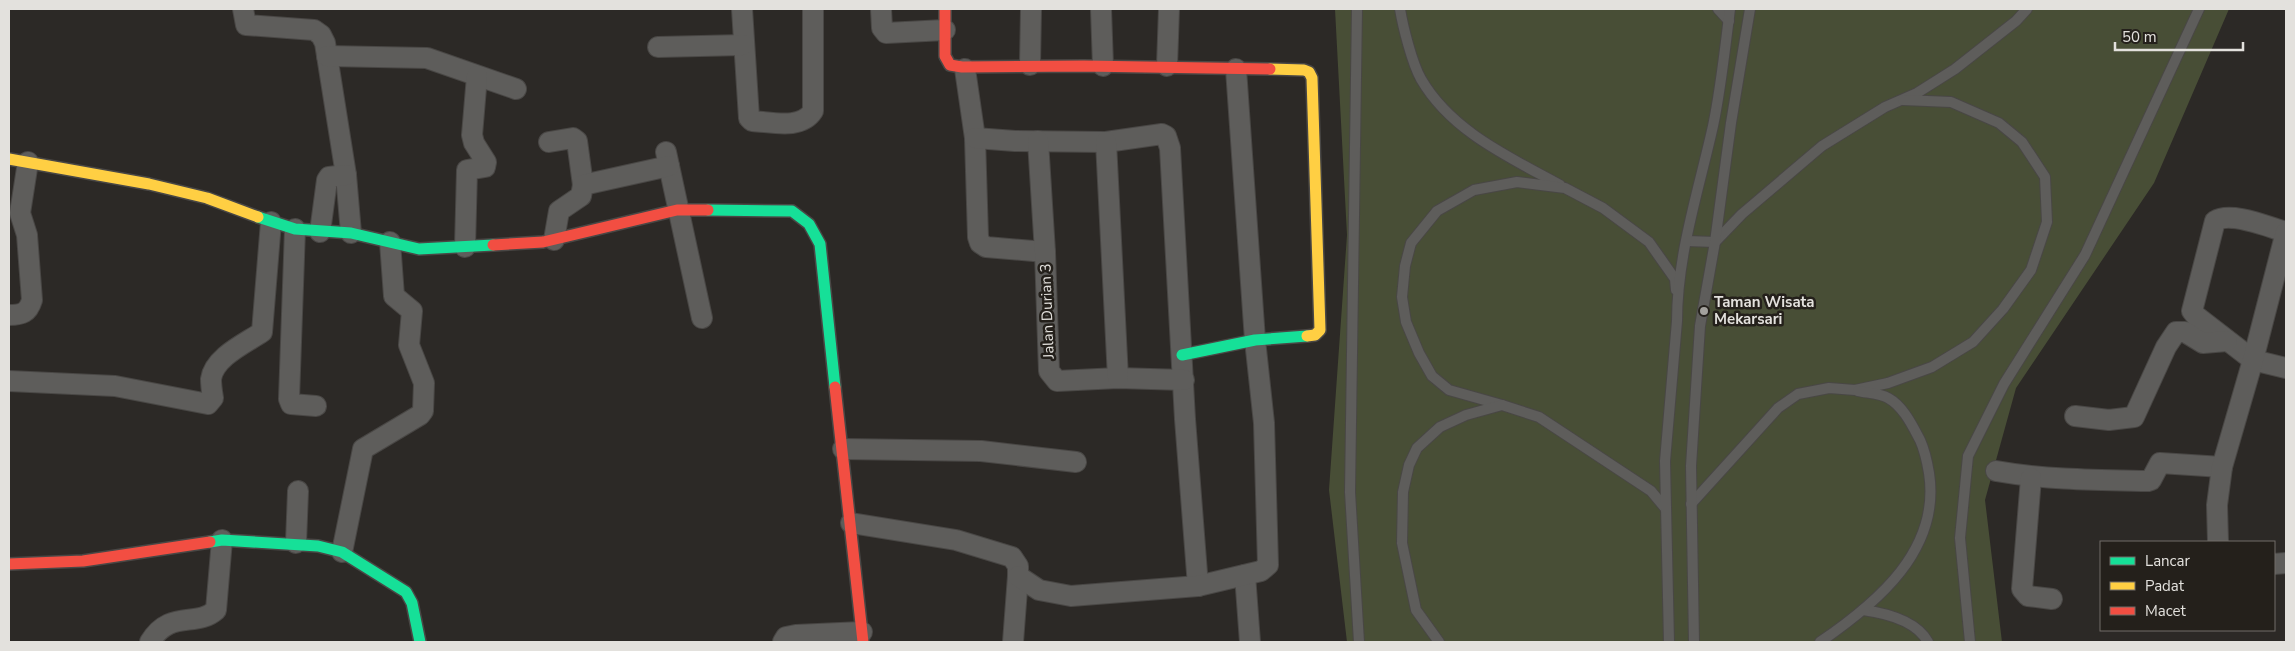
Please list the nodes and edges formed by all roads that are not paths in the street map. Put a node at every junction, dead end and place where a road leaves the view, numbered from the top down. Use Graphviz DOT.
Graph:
graph roads {
  1 [pos="243,9"];
  2 [pos="742,9"];
  3 [pos="813,9"];
  4 [pos="881,9"];
  5 [pos="945,9"];
  6 [pos="1031,9"];
  7 [pos="1101,9"];
  8 [pos="1169,9"];
  9 [pos="1357,9"];
  10 [pos="1400,9"];
  11 [pos="1718,9"];
  12 [pos="1730,9"];
  13 [pos="1750,9"];
  14 [pos="2027,9"];
  15 [pos="2198,9"];
  16 [pos="1728,21"];
  17 [pos="945,30"];
  18 [pos="743,45"];
  19 [pos="658,47"];
  20 [pos="327,56"];
  21 [pos="1030,65"];
  22 [pos="1103,66"];
  23 [pos="1167,66"];
  24 [pos="1236,68"];
  25 [pos="965,69"];
  26 [pos="477,76"];
  27 [pos="516,89"];
  28 [pos="1903,100"];
  29 [pos="975,138"];
  30 [pos="1038,141"];
  31 [pos="549,142"];
  32 [pos="1106,142"];
  33 [pos="18,160"];
  34 [pos="346,175"];
  35 [pos="583,185"];
  36 [pos="1565,188"];
  37 [pos="677,210"];
  38 [pos="270,222"];
  39 [pos="295,229"];
  40 [pos="320,232"];
  41 [pos="2286,232"];
  42 [pos="351,233"];
  43 [pos="554,240"];
  44 [pos="1687,241"];
  45 [pos="390,242"];
  46 [pos="1715,242"];
  47 [pos="465,247"];
  48 [pos="1045,252"];
  49 [pos="1677,299"];
  50 [pos="9,315"];
  51 [pos="702,318"];
  52 [pos="1255,340"];
  53 [pos="2227,341"];
  54 [pos="1182,355"];
  55 [pos="2253,360"];
  56 [pos="2286,368"];
  57 [pos="1118,378"];
  58 [pos="1184,380"];
  59 [pos="9,381"];
  60 [pos="1854,390"];
  61 [pos="1502,405"];
  62 [pos="316,406"];
  63 [pos="2075,416"];
  64 [pos="843,449"];
  65 [pos="1076,462"];
  66 [pos="2222,467"];
  67 [pos="1996,471"];
  68 [pos="2031,478"];
  69 [pos="298,490"];
  70 [pos="1691,504"];
  71 [pos="1666,509"];
  72 [pos="851,523"];
  73 [pos="222,540"];
  74 [pos="2218,541"];
  75 [pos="296,543"];
  76 [pos="342,552"];
  77 [pos="9,564"];
  78 [pos="1245,574"];
  79 [pos="1018,576"];
  80 [pos="1198,586"];
  81 [pos="2052,599"];
  82 [pos="1863,610"];
  83 [pos="863,637"];
  84 [pos="150,642"];
  85 [pos="420,642"];
  86 [pos="783,642"];
  87 [pos="1013,642"];
  88 [pos="1250,642"];
  89 [pos="1359,642"];
  90 [pos="1439,642"];
  91 [pos="1669,642"];
  92 [pos="1694,642"];
  93 [pos="1820,642"];
  94 [pos="1928,642"];
  95 [pos="1970,642"];
  1 -- 20 [label="street"];
  2 -- 18 [label="street"];
  3 -- 18 [label="street"];
  4 -- 17 [label="street"];
  5 -- 17 [label="street"];
  6 -- 21 [label="street"];
  7 -- 22 [label="street"];
  8 -- 23 [label="street"];
  9 -- 89 [label="lane"];
  10 -- 36 [label="lane"];
  11 -- 16 [label="lane"];
  12 -- 16 [label="lane"];
  13 -- 46 [label="lane"];
  14 -- 28 [label="lane"];
  15 -- 95 [label="lane"];
  16 -- 44 [label="lane"];
  17 -- 25 [label="street"];
  18 -- 19 [label="street"];
  20 -- 26 [label="street"];
  20 -- 34 [label="street"];
  21 -- 22 [label="street"];
  21 -- 25 [label="street"];
  22 -- 23 [label="street"];
  23 -- 24 [label="street"];
  24 -- 52 [label="street"];
  24 -- 52 [label="street"];
  25 -- 29 [label="street"];
  26 -- 27 [label="street"];
  26 -- 47 [label="street"];
  28 -- 46 [label="lane"];
  28 -- 60 [label="lane"];
  29 -- 30 [label="street"];
  29 -- 48 [label="street"];
  30 -- 32 [label="street"];
  30 -- 48 [label="street, Jalan Durian 3"];
  31 -- 35 [label="street"];
  32 -- 54 [label="street"];
  32 -- 57 [label="street"];
  33 -- 38 [label="street"];
  33 -- 50 [label="street"];
  34 -- 40 [label="street"];
  34 -- 42 [label="street"];
  35 -- 37 [label="street"];
  35 -- 43 [label="street"];
  36 -- 49 [label="lane"];
  36 -- 61 [label="lane"];
  37 -- 43 [label="street"];
  37 -- 51 [label="street"];
  37 -- 64 [label="street"];
  38 -- 39 [label="street"];
  38 -- 59 [label="street"];
  39 -- 40 [label="street"];
  39 -- 62 [label="street"];
  40 -- 42 [label="street"];
  41 -- 53 [label="street"];
  41 -- 55 [label="street"];
  42 -- 45 [label="street"];
  43 -- 47 [label="street"];
  44 -- 46 [label="lane"];
  44 -- 49 [label="lane"];
  45 -- 47 [label="street"];
  45 -- 76 [label="street"];
  46 -- 70 [label="lane"];
  48 -- 57 [label="street, Jalan Durian 3"];
  49 -- 71 [label="lane"];
  52 -- 54 [label="street"];
  52 -- 78 [label="street"];
  53 -- 55 [label="street"];
  53 -- 63 [label="street"];
  54 -- 58 [label="street"];
  55 -- 56 [label="street"];
  55 -- 66 [label="street"];
  57 -- 58 [label="street, Jalan Durian 3"];
  58 -- 80 [label="street"];
  60 -- 70 [label="lane"];
  60 -- 82 [label="lane"];
  61 -- 71 [label="lane"];
  61 -- 90 [label="lane"];
  64 -- 65 [label="street"];
  64 -- 72 [label="street"];
  66 -- 68 [label="street"];
  66 -- 74 [label="street"];
  67 -- 68 [label="street"];
  68 -- 81 [label="street"];
  69 -- 75 [label="street"];
  70 -- 92 [label="lane"];
  71 -- 91 [label="lane"];
  72 -- 79 [label="street"];
  72 -- 83 [label="street"];
  73 -- 75 [label="street"];
  73 -- 77 [label="street"];
  73 -- 84 [label="street"];
  75 -- 76 [label="street"];
  76 -- 85 [label="street"];
  78 -- 80 [label="street"];
  78 -- 88 [label="street"];
  79 -- 80 [label="street"];
  79 -- 87 [label="street"];
  82 -- 93 [label="lane"];
  82 -- 94 [label="lane"];
  83 -- 86 [label="street"];
}
